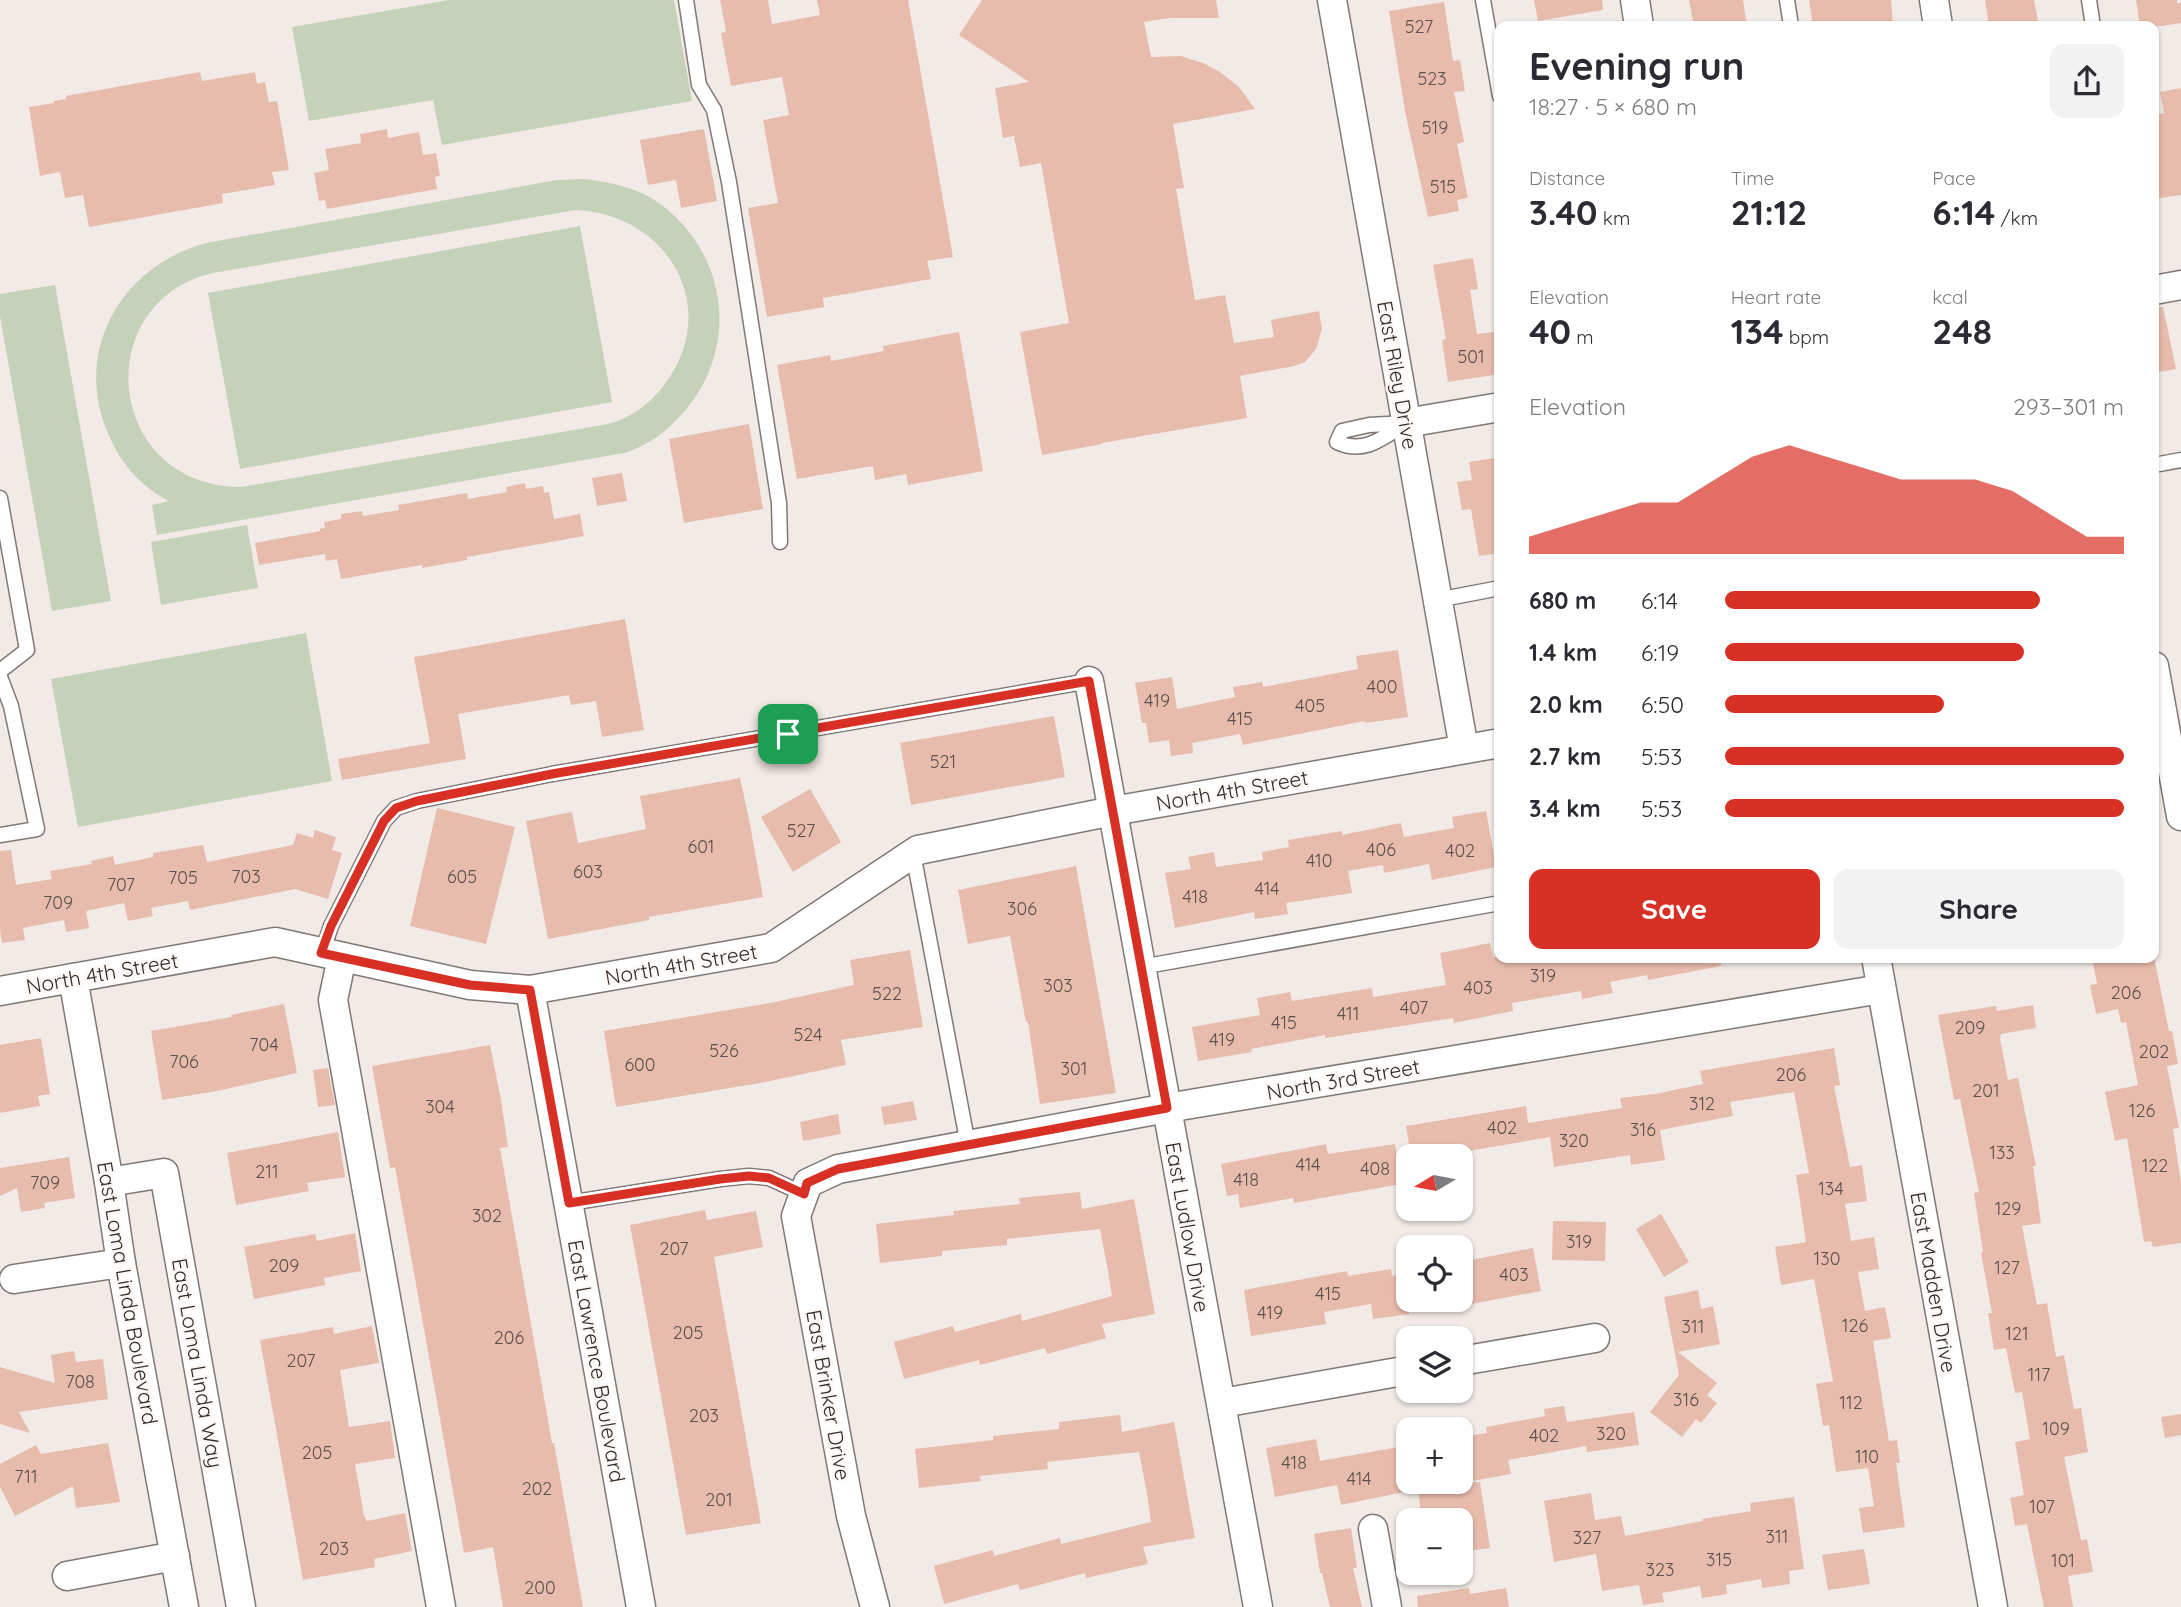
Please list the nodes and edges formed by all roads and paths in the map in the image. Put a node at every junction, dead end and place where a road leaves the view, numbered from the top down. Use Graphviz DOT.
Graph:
graph roads {
  1 [pos="686,0"];
  2 [pos="1332,0"];
  3 [pos="1483,0"];
  4 [pos="1634,0"];
  5 [pos="1787,0"];
  6 [pos="1934,0"];
  7 [pos="2089,0"];
  8 [pos="1638,21"];
  9 [pos="1790,21"];
  10 [pos="1937,21"];
  11 [pos="2092,21"];
  12 [pos="1494,62"];
  13 [pos="2181,285"];
  14 [pos="2159,289"];
  15 [pos="1494,408"];
  16 [pos="1406,424"];
  17 [pos="2181,460"];
  18 [pos="2159,464"];
  19 [pos="0,498"];
  20 [pos="780,542"];
  21 [pos="1494,589"];
  22 [pos="1437,600"];
  23 [pos="0,671"];
  24 [pos="0,677"];
  25 [pos="1089,681"];
  26 [pos="2159,694"];
  27 [pos="1494,744"];
  28 [pos="1464,749"];
  29 [pos="1113,810"];
  30 [pos="2181,816"];
  31 [pos="0,835"];
  32 [pos="913,853"];
  33 [pos="1494,904"];
  34 [pos="332,955"];
  35 [pos="1877,963"];
  36 [pos="1141,967"];
  37 [pos="73,978"];
  38 [pos="1881,989"];
  39 [pos="530,990"];
  40 [pos="0,991"];
  41 [pos="1167,1108"];
  42 [pos="968,1145"];
  43 [pos="109,1182"];
  44 [pos="806,1189"];
  45 [pos="569,1203"];
  46 [pos="121,1263"];
  47 [pos="14,1279"];
  48 [pos="1595,1338"];
  49 [pos="1473,1359"];
  50 [pos="1396,1372"];
  51 [pos="1222,1403"];
  52 [pos="1373,1529"];
  53 [pos="175,1556"];
  54 [pos="67,1576"];
  55 [pos="1986,1606"];
  56 [pos="184,1607"];
  57 [pos="241,1607"];
  58 [pos="441,1607"];
  59 [pos="641,1607"];
  60 [pos="875,1607"];
  61 [pos="1258,1607"];
  62 [pos="1387,1607"];
  1 -- 20 [label="lane"];
  2 -- 16 [label="street, East Riley Drive"];
  3 -- 12 [label="lane"];
  4 -- 8 [label="street"];
  5 -- 9 [label="lane"];
  6 -- 10 [label="street"];
  7 -- 11 [label="lane"];
  13 -- 14 [label="street"];
  15 -- 16 [label="street"];
  16 -- 22 [label="street, East Riley Drive"];
  17 -- 18 [label="lane"];
  19 -- 23 [label="lane"];
  21 -- 22 [label="lane"];
  22 -- 28 [label="street, East Riley Drive"];
  24 -- 31 [label="lane"];
  25 -- 29 [label="street, East Ludlow Drive"];
  25 -- 34 [label="lane"];
  26 -- 30 [label="street"];
  27 -- 28 [label="street, North 4th Street"];
  28 -- 29 [label="street, North 4th Street"];
  29 -- 32 [label="street, North 4th Street"];
  29 -- 36 [label="street, East Ludlow Drive"];
  32 -- 39 [label="street, North 4th Street"];
  32 -- 42 [label="lane"];
  33 -- 36 [label="lane"];
  34 -- 37 [label="street, North 4th Street"];
  34 -- 39 [label="street, North 4th Street"];
  34 -- 58 [label="street"];
  35 -- 38 [label="street, East Madden Drive"];
  36 -- 41 [label="street, East Ludlow Drive"];
  37 -- 40 [label="street, North 4th Street"];
  37 -- 43 [label="street, East Loma Linda Boulevard"];
  38 -- 41 [label="street, North 3rd Street"];
  38 -- 55 [label="street, East Madden Drive"];
  39 -- 45 [label="street, East Lawrence Boulevard"];
  41 -- 42 [label="street, North 3rd Street"];
  41 -- 51 [label="street, East Ludlow Drive"];
  42 -- 44 [label="street, North 3rd Street"];
  43 -- 46 [label="street, East Loma Linda Boulevard"];
  43 -- 57 [label="street, East Loma Linda Way"];
  44 -- 45 [label="lane"];
  44 -- 60 [label="street, East Brinker Drive"];
  45 -- 59 [label="street, East Lawrence Boulevard"];
  46 -- 47 [label="street"];
  46 -- 53 [label="street, East Loma Linda Boulevard"];
  48 -- 49 [label="street"];
  50 -- 51 [label="street"];
  51 -- 61 [label="street, East Ludlow Drive"];
  52 -- 62 [label="street"];
  53 -- 54 [label="street"];
  53 -- 56 [label="street, East Loma Linda Boulevard"];
}
